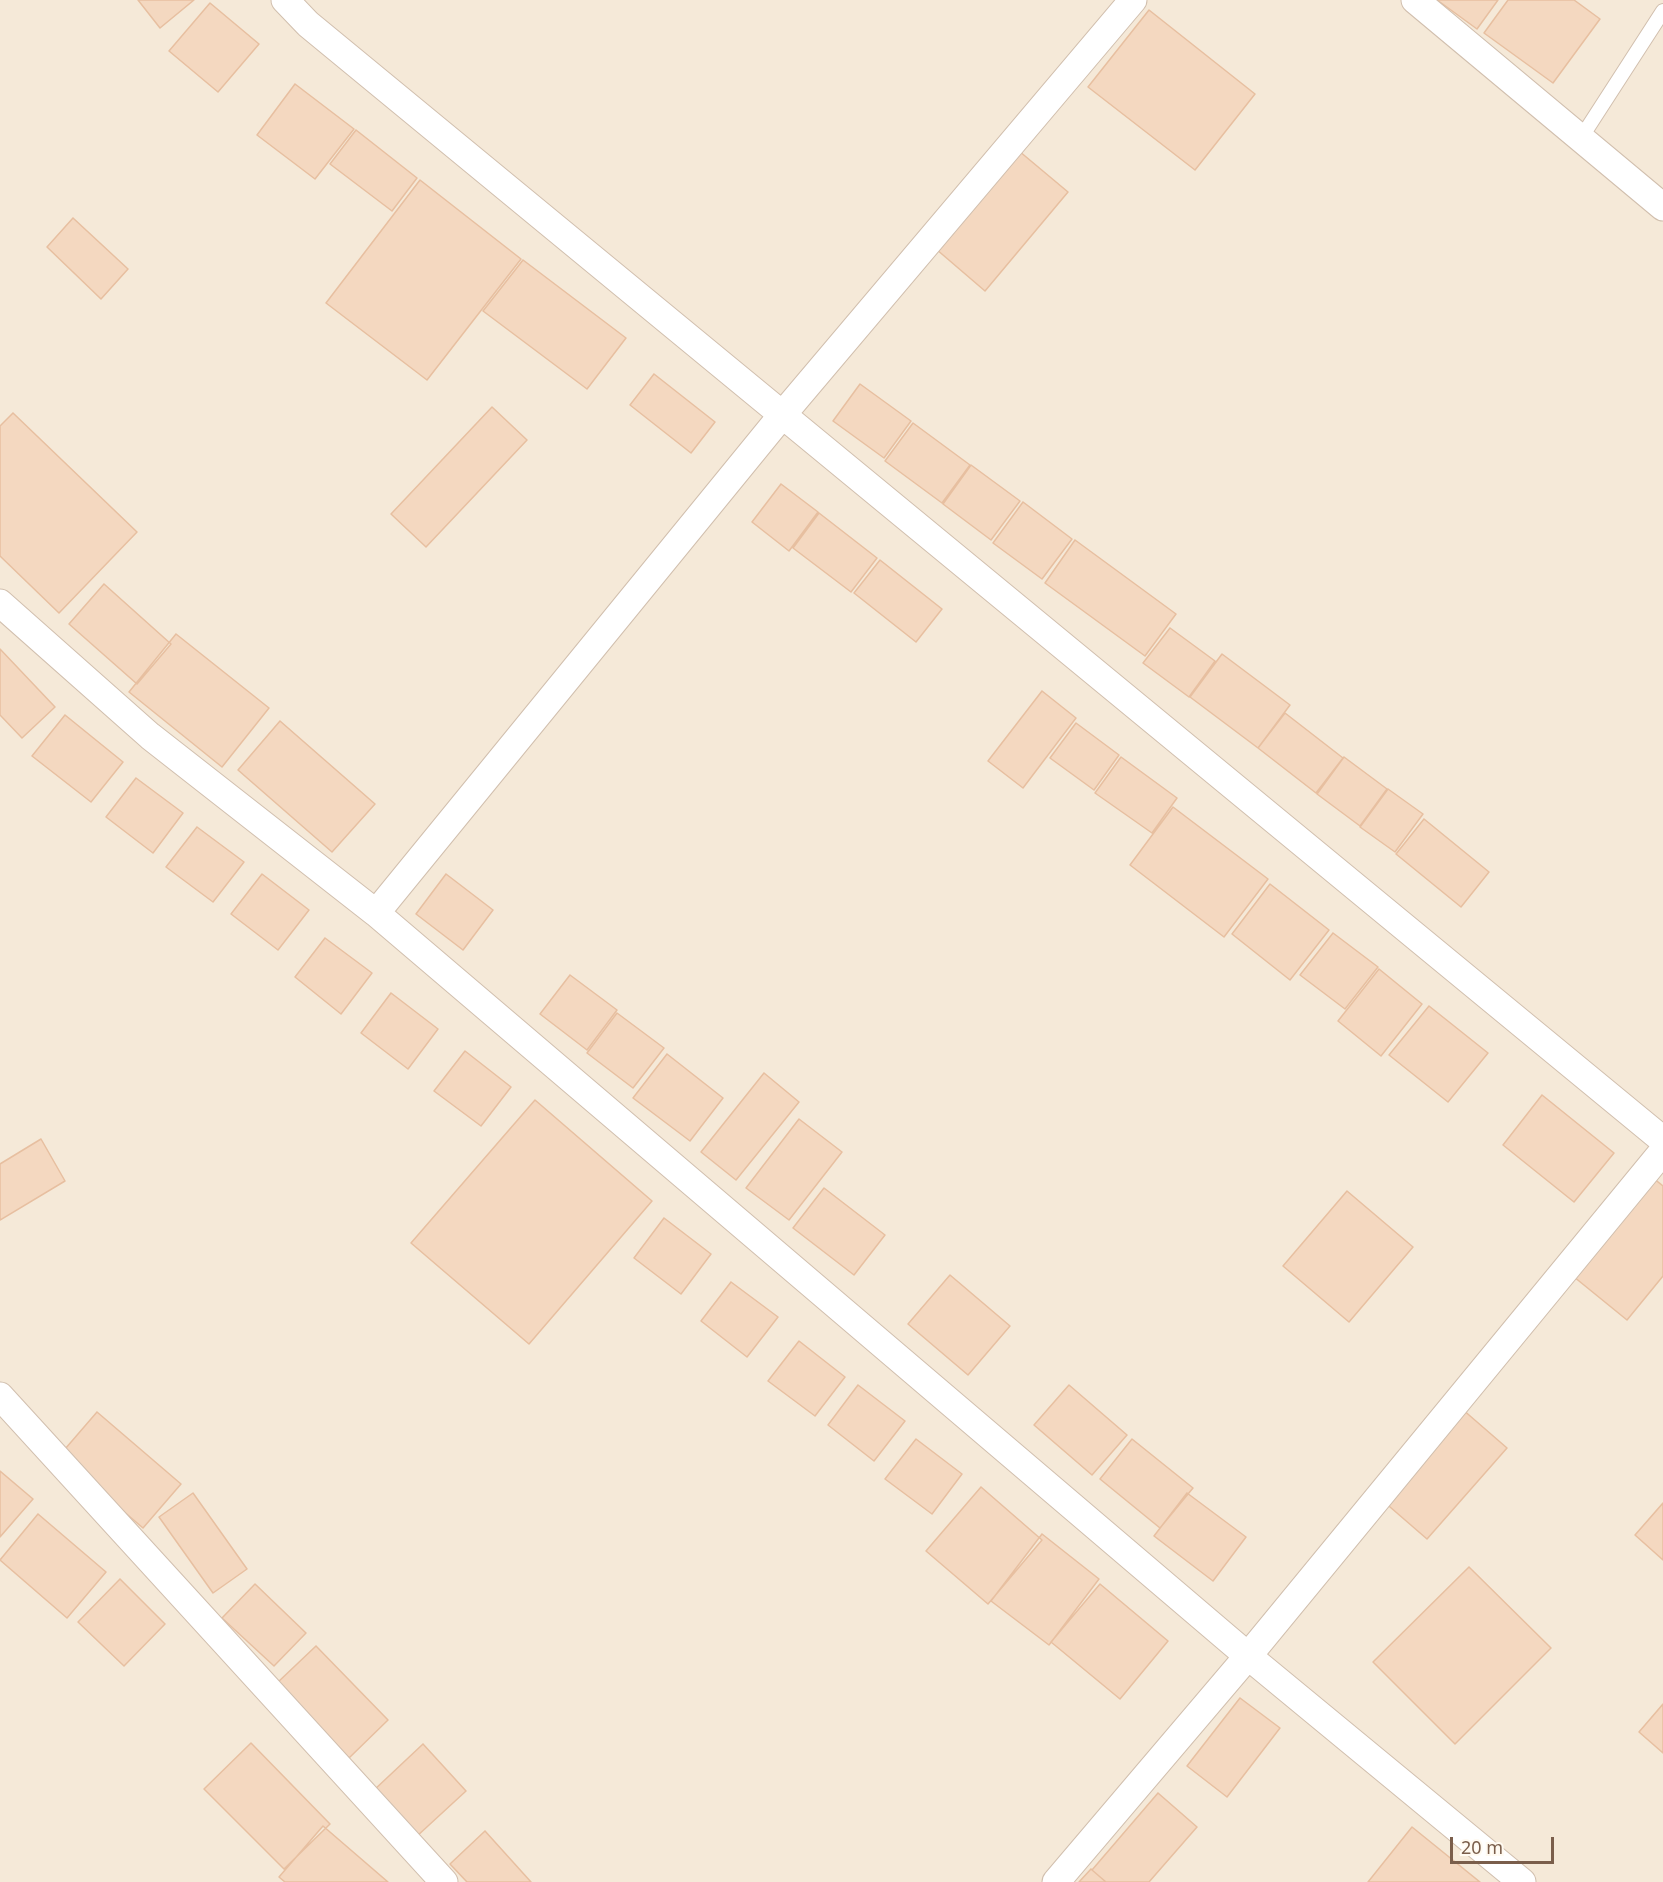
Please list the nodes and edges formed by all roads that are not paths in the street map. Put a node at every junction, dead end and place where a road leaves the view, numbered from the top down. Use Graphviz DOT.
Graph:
graph roads {
  1 [pos="285,0"];
  2 [pos="1132,0"];
  3 [pos="1415,0"];
  4 [pos="1663,11"];
  5 [pos="1581,138"];
  6 [pos="1663,207"];
  7 [pos="783,414"];
  8 [pos="0,603"];
  9 [pos="376,913"];
  10 [pos="1663,1140"];
  11 [pos="1663,1151"];
  12 [pos="0,1396"];
  13 [pos="1248,1656"];
  14 [pos="444,1882"];
  15 [pos="1056,1882"];
  16 [pos="1521,1882"];
  1 -- 7 [label="street"];
  2 -- 7 [label="street"];
  3 -- 5 [label="street"];
  4 -- 5 [label="lane"];
  5 -- 6 [label="street"];
  7 -- 9 [label="street"];
  7 -- 10 [label="street"];
  8 -- 9 [label="street"];
  9 -- 13 [label="street"];
  11 -- 13 [label="street"];
  12 -- 14 [label="street"];
  13 -- 15 [label="street"];
  13 -- 16 [label="street"];
}
